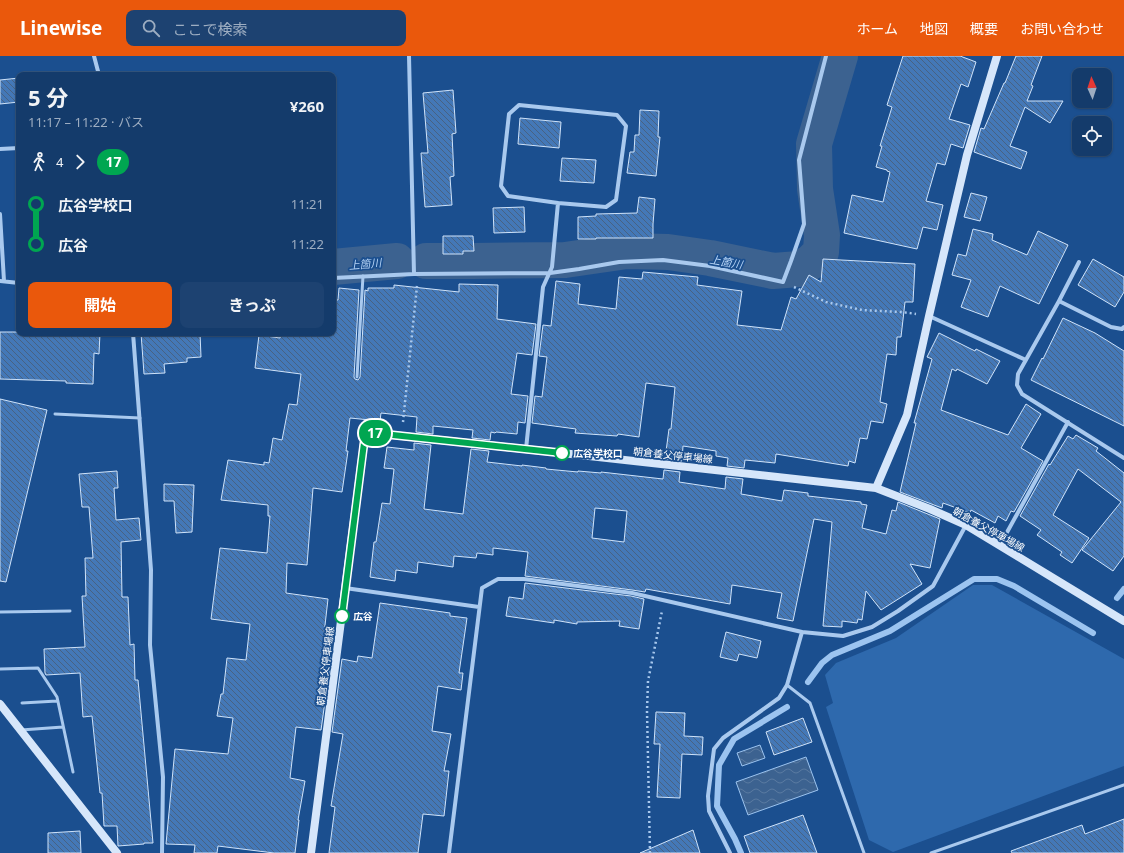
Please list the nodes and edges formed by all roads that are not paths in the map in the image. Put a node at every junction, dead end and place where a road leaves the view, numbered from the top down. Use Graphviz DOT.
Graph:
graph roads {
  1 [pos="94,56"];
  2 [pos="409,56"];
  3 [pos="826,56"];
  4 [pos="997,56"];
  5 [pos="98,72"];
  6 [pos="16,148"];
  7 [pos="0,149"];
  8 [pos="558,203"];
  9 [pos="0,214"];
  10 [pos="1080,262"];
  11 [pos="550,273"];
  12 [pos="414,274"];
  13 [pos="363,276"];
  14 [pos="336,278"];
  15 [pos="2,281"];
  16 [pos="16,283"];
  17 [pos="1059,301"];
  18 [pos="929,316"];
  19 [pos="1124,327"];
  20 [pos="133,336"];
  21 [pos="1026,360"];
  22 [pos="357,377"];
  23 [pos="55,414"];
  24 [pos="140,418"];
  25 [pos="1068,422"];
  26 [pos="526,449"];
  27 [pos="1124,458"];
  28 [pos="876,488"];
  29 [pos="966,525"];
  30 [pos="1000,545"];
  31 [pos="345,588"];
  32 [pos="479,607"];
  33 [pos="70,611"];
  34 [pos="0,612"];
  35 [pos="1124,621"];
  36 [pos="802,632"];
  37 [pos="0,669"];
  38 [pos="787,685"];
  39 [pos="58,701"];
  40 [pos="22,703"];
  41 [pos="0,704"];
  42 [pos="63,727"];
  43 [pos="20,730"];
  44 [pos="73,772"];
  45 [pos="1124,785"];
  46 [pos="117,853"];
  47 [pos="162,853"];
  48 [pos="311,853"];
  49 [pos="449,853"];
  50 [pos="730,853"];
  51 [pos="864,853"];
  52 [pos="931,853"];
  1 -- 5 [label="street"];
  2 -- 12 [label="street"];
  3 -- 11 [label="street"];
  4 -- 18 [label="main road"];
  6 -- 7 [label="street"];
  8 -- 8 [label="street"];
  8 -- 11 [label="street"];
  9 -- 15 [label="street"];
  10 -- 17 [label="street"];
  11 -- 12 [label="street"];
  11 -- 26 [label="street"];
  12 -- 13 [label="street"];
  13 -- 14 [label="street"];
  13 -- 22 [label="lane"];
  15 -- 16 [label="street"];
  17 -- 19 [label="street"];
  17 -- 21 [label="street"];
  18 -- 21 [label="street"];
  18 -- 28 [label="main road"];
  20 -- 24 [label="street"];
  21 -- 25 [label="street"];
  23 -- 24 [label="lane"];
  24 -- 47 [label="street"];
  25 -- 27 [label="street"];
  25 -- 30 [label="street"];
  26 -- 28 [label="main road, 朝倉養父停車場線"];
  26 -- 31 [label="main road, 朝倉養父停車場線"];
  28 -- 29 [label="main road, 朝倉養父停車場線"];
  29 -- 30 [label="main road, 朝倉養父停車場線"];
  29 -- 36 [label="street"];
  30 -- 35 [label="main road, 朝倉養父停車場線"];
  31 -- 32 [label="street"];
  31 -- 48 [label="main road, 朝倉養父停車場線"];
  32 -- 36 [label="street"];
  32 -- 49 [label="street"];
  33 -- 34 [label="lane"];
  36 -- 38 [label="street"];
  37 -- 39 [label="lane"];
  38 -- 50 [label="street"];
  38 -- 51 [label="lane"];
  39 -- 40 [label="lane"];
  39 -- 42 [label="lane"];
  41 -- 43 [label="main road"];
  42 -- 43 [label="lane"];
  42 -- 44 [label="lane"];
  43 -- 46 [label="main road"];
  45 -- 52 [label="lane"];
}
